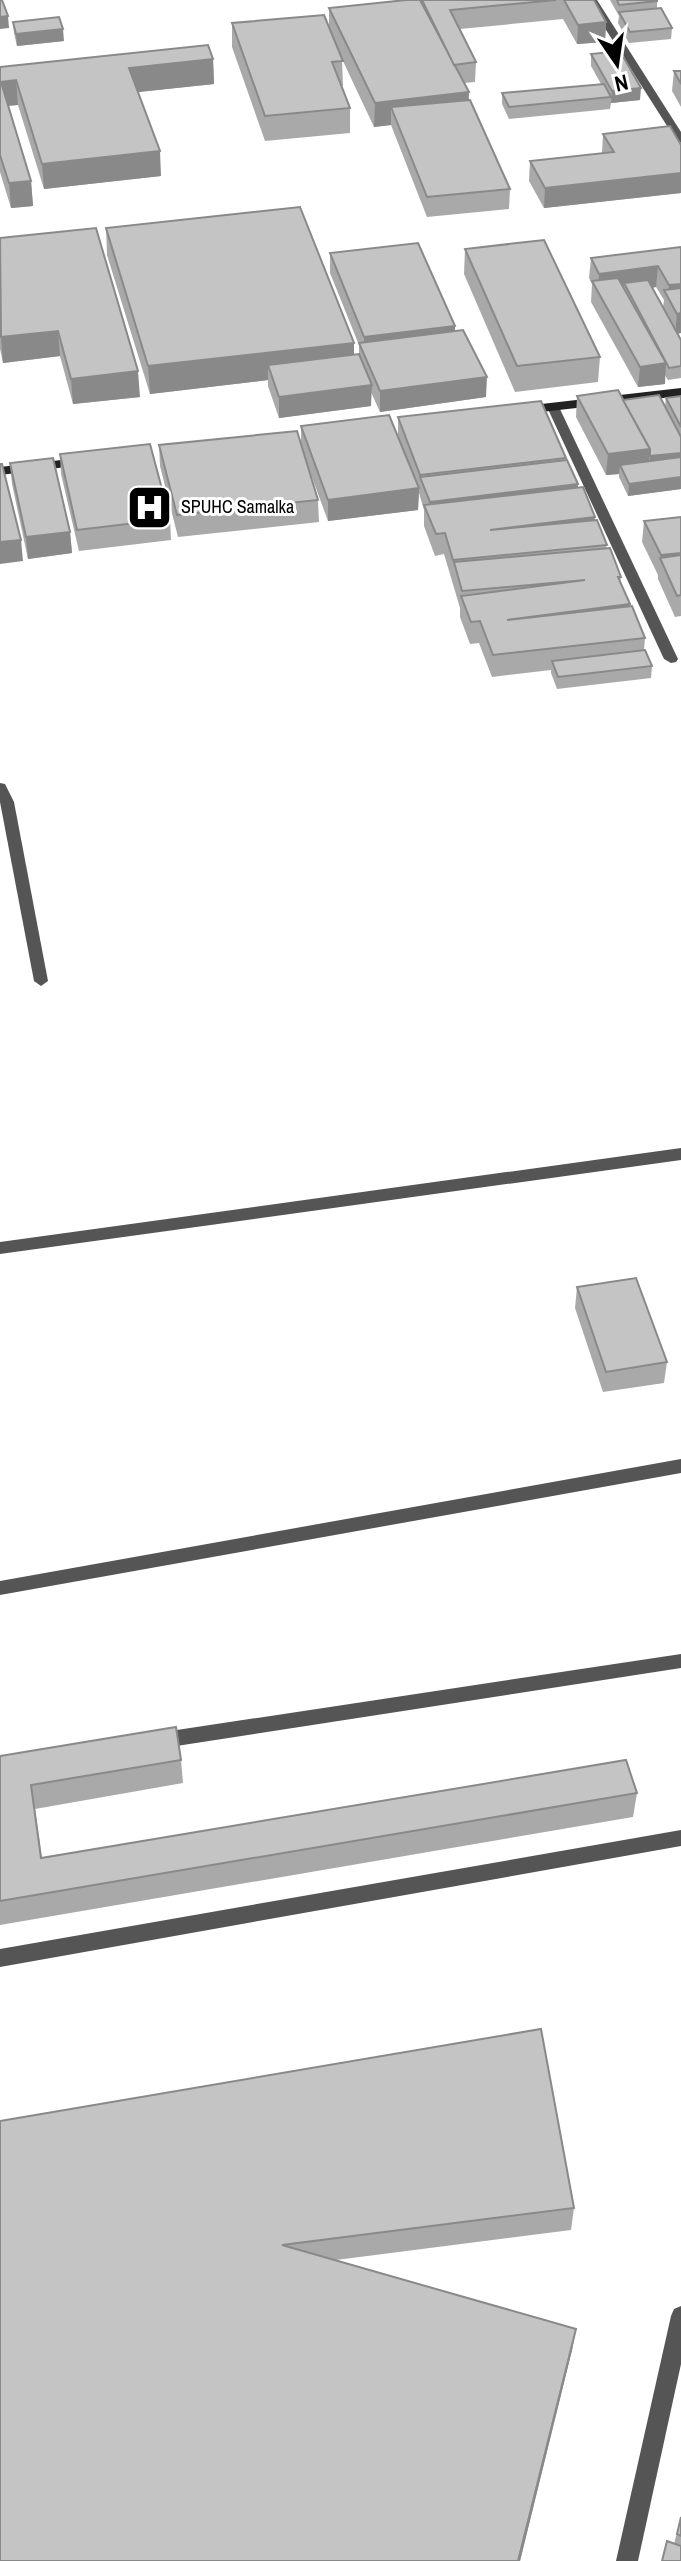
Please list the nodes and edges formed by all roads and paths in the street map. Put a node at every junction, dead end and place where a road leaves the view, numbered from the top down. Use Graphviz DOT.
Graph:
graph roads {
  1 [pos="592,0"];
  2 [pos="681,140"];
  3 [pos="681,392"];
  4 [pos="553,407"];
  5 [pos="506,412"];
  6 [pos="95,460"];
  7 [pos="0,471"];
  8 [pos="671,659"];
  9 [pos="0,787"];
  10 [pos="41,981"];
  11 [pos="681,1154"];
  12 [pos="0,1248"];
  13 [pos="681,1466"];
  14 [pos="0,1588"];
  15 [pos="681,1661"];
  16 [pos="139,1744"];
  17 [pos="681,1838"];
  18 [pos="0,1958"];
  19 [pos="681,2316"];
  20 [pos="627,2561"];
  1 -- 2 [label="street"];
  3 -- 4 [label="street"];
  4 -- 5 [label="street"];
  4 -- 8 [label="street"];
  6 -- 7 [label="street"];
  9 -- 10 [label="street"];
  11 -- 12 [label="street"];
  13 -- 14 [label="street"];
  15 -- 16 [label="street"];
  17 -- 18 [label="street"];
  19 -- 20 [label="street"];
}
